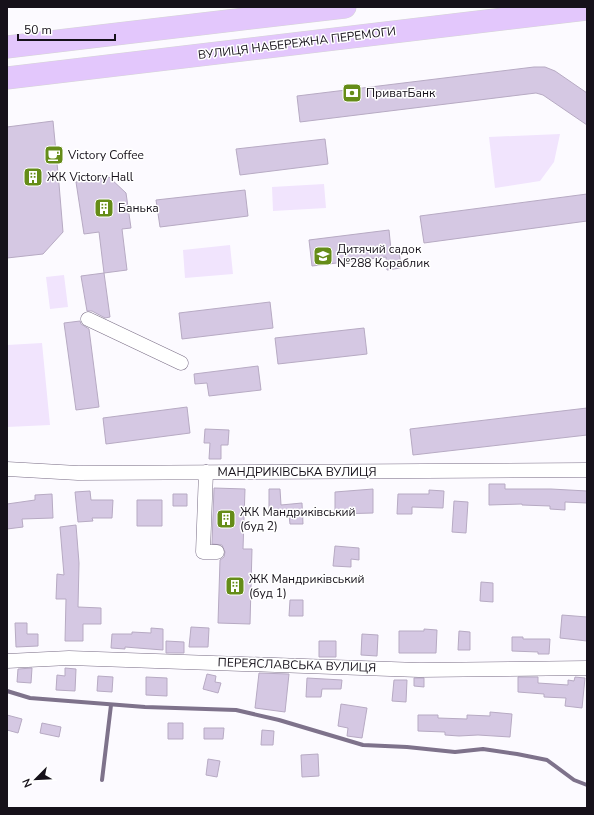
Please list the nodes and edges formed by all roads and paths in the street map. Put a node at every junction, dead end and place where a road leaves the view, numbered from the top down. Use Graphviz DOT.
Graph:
graph roads {
  1 [pos="345,7"];
  2 [pos="587,8"];
  3 [pos="121,33"];
  4 [pos="7,47"];
  5 [pos="125,64"];
  6 [pos="7,78"];
  7 [pos="88,319"];
  8 [pos="181,363"];
  9 [pos="7,469"];
  10 [pos="587,470"];
  11 [pos="206,472"];
  12 [pos="217,552"];
  13 [pos="7,661"];
  14 [pos="587,668"];
  1 -- 3 [label="main road"];
  2 -- 5 [label="main road, ВУЛИЦЯ НАБЕРЕЖНА ПЕРЕМОГИ"];
  3 -- 4 [label="main road"];
  3 -- 5 [label="main road"];
  5 -- 6 [label="main road, ВУЛИЦЯ НАБЕРЕЖНА ПЕРЕМОГИ"];
  7 -- 8 [label="street"];
  9 -- 11 [label="street, МАНДРИКІВСЬКА ВУЛИЦЯ"];
  10 -- 11 [label="street, МАНДРИКІВСЬКА ВУЛИЦЯ"];
  11 -- 12 [label="street"];
  13 -- 14 [label="street, ПЕРЕЯСЛАВСЬКА ВУЛИЦЯ"];
}
